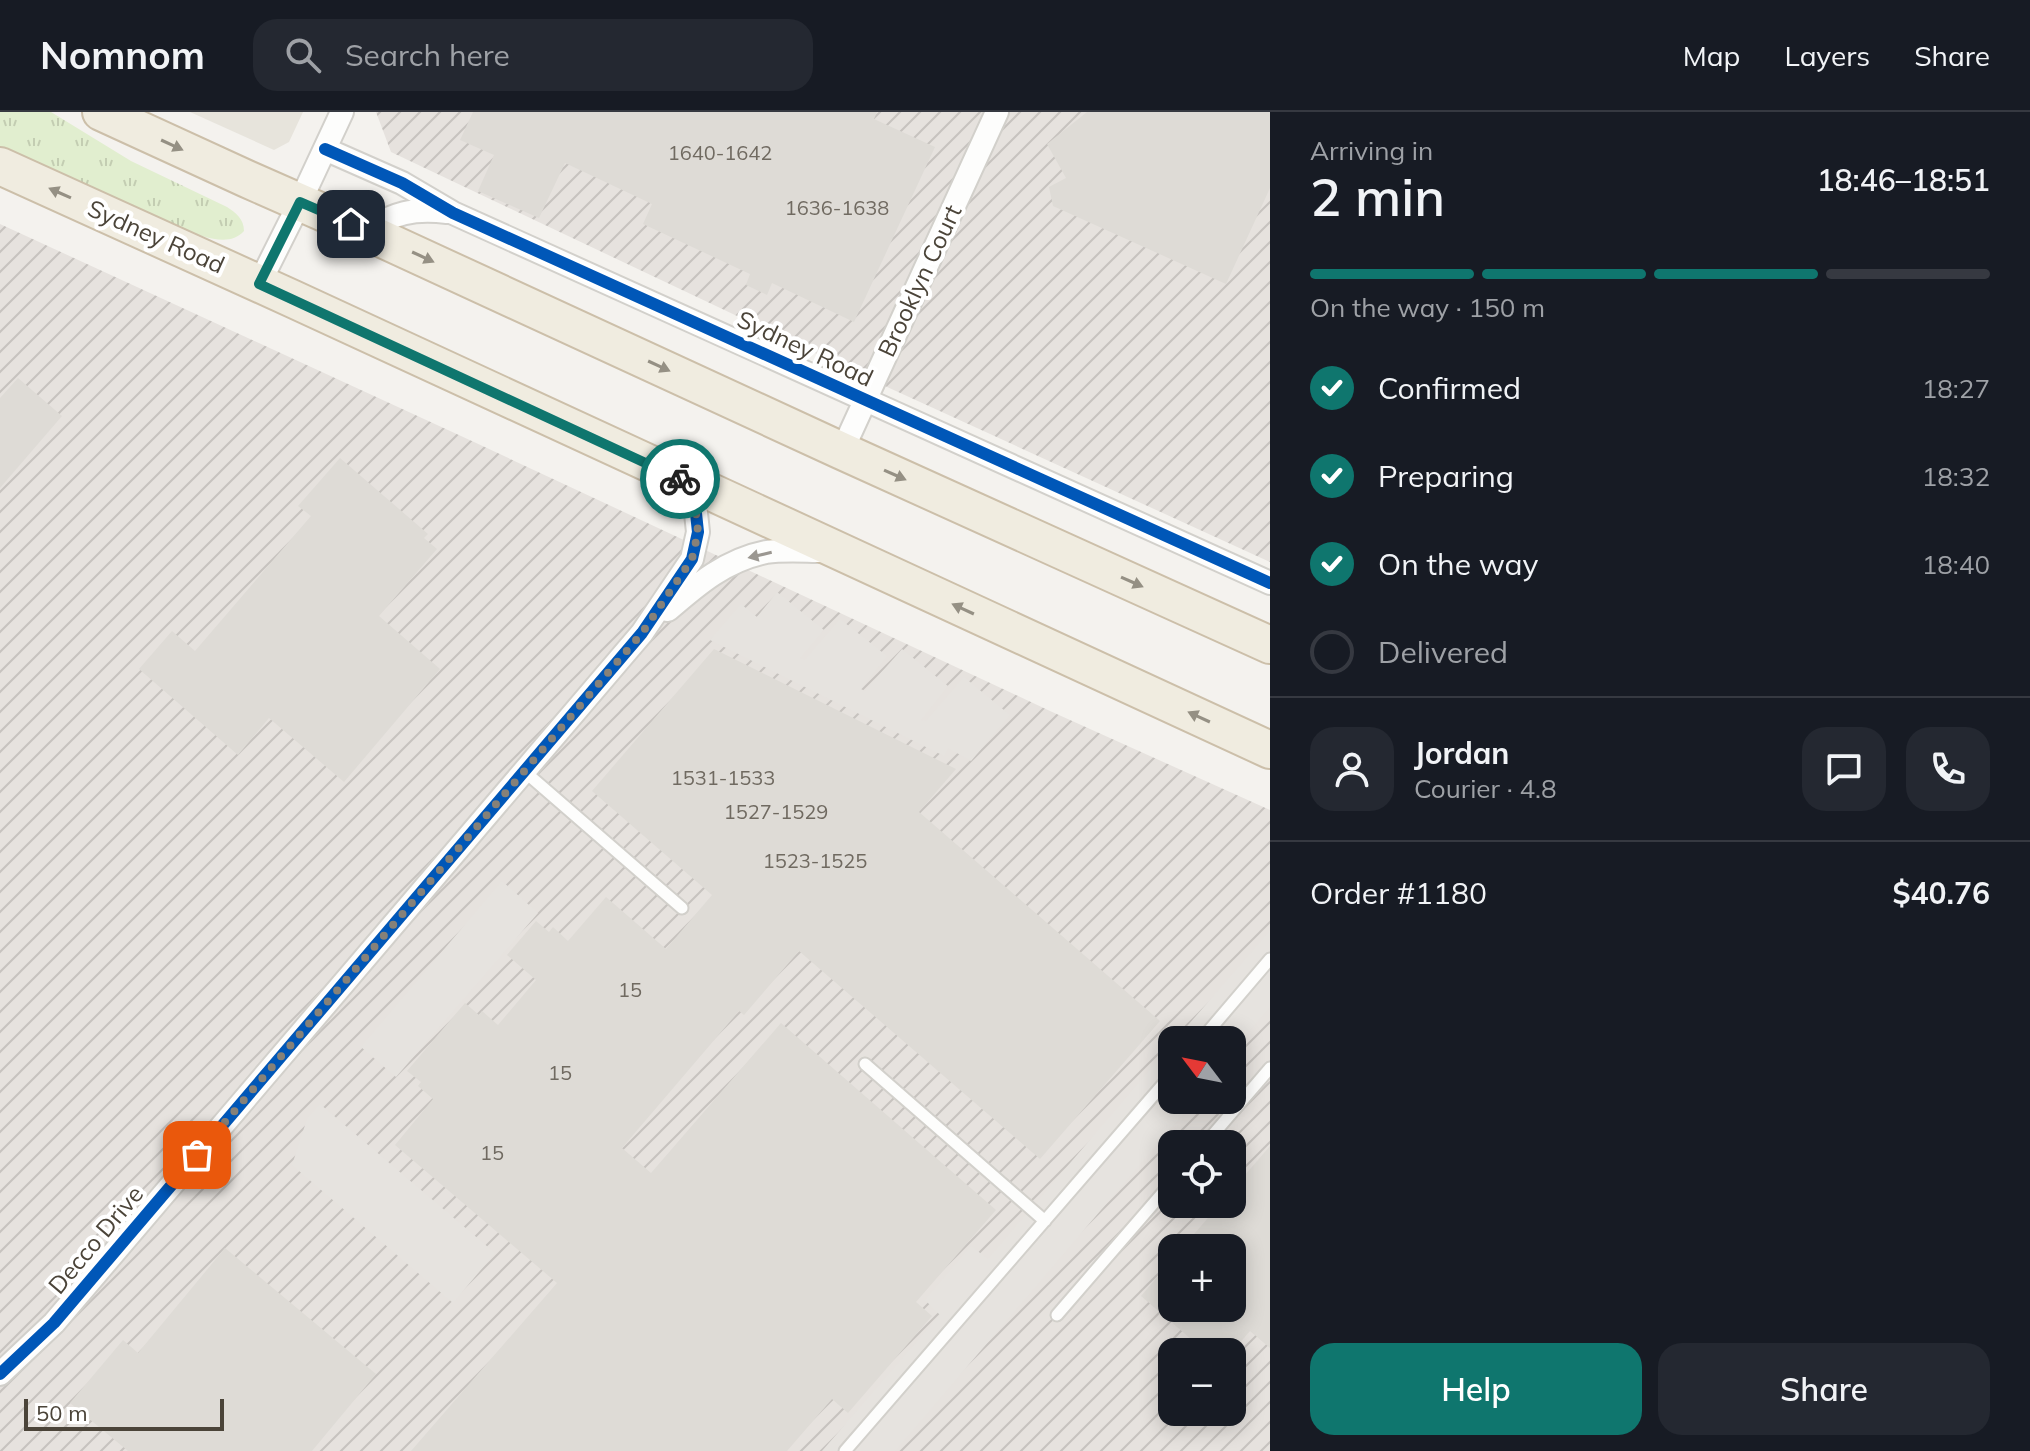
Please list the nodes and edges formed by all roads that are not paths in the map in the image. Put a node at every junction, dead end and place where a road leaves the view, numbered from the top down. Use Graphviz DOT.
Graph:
graph roads {
  1 [pos="101,112"];
  2 [pos="342,112"];
  3 [pos="997,112"];
  4 [pos="325,149"];
  5 [pos="0,166"];
  6 [pos="300,202"];
  7 [pos="453,213"];
  8 [pos="365,231"];
  9 [pos="259,284"];
  10 [pos="864,400"];
  11 [pos="842,451"];
  12 [pos="693,485"];
  13 [pos="837,551"];
  14 [pos="1270,583"];
  15 [pos="642,633"];
  16 [pos="1270,645"];
  17 [pos="1270,750"];
  18 [pos="524,771"];
  19 [pos="682,908"];
  20 [pos="1270,959"];
  21 [pos="1213,1026"];
  22 [pos="865,1064"];
  23 [pos="1270,1068"];
  24 [pos="1158,1090"];
  25 [pos="1217,1130"];
  26 [pos="1158,1198"];
  27 [pos="1045,1221"];
  28 [pos="1057,1315"];
  29 [pos="0,1374"];
  30 [pos="845,1451"];
  1 -- 6 [label="highway, one-way"];
  2 -- 4 [label="street"];
  3 -- 10 [label="street, Brooklyn Court"];
  4 -- 6 [label="street"];
  4 -- 7 [label="street, Sydney Road"];
  9 -- 5 [label="highway, Sydney Road, one-way"];
  6 -- 8 [label="highway"];
  6 -- 9 [label="street"];
  7 -- 8 [label="street, Sydney Road"];
  7 -- 10 [label="street, Sydney Road"];
  8 -- 11 [label="highway, one-way"];
  9 -- 12 [label="highway, Sydney Road"];
  10 -- 11 [label="street, Brooklyn Court"];
  10 -- 14 [label="street, Sydney Road"];
  11 -- 16 [label="highway, one-way"];
  12 -- 13 [label="highway, Sydney Road"];
  12 -- 15 [label="street, Decco Drive"];
  13 -- 15 [label="street, Decco Drive, one-way"];
  17 -- 13 [label="highway, Sydney Road, one-way"];
  15 -- 18 [label="street, Decco Drive"];
  18 -- 19 [label="lane"];
  18 -- 29 [label="street, Decco Drive"];
  20 -- 21 [label="lane"];
  22 -- 27 [label="lane"];
  23 -- 25 [label="lane"];
  24 -- 27 [label="lane"];
  26 -- 28 [label="lane"];
  27 -- 30 [label="lane"];
}
